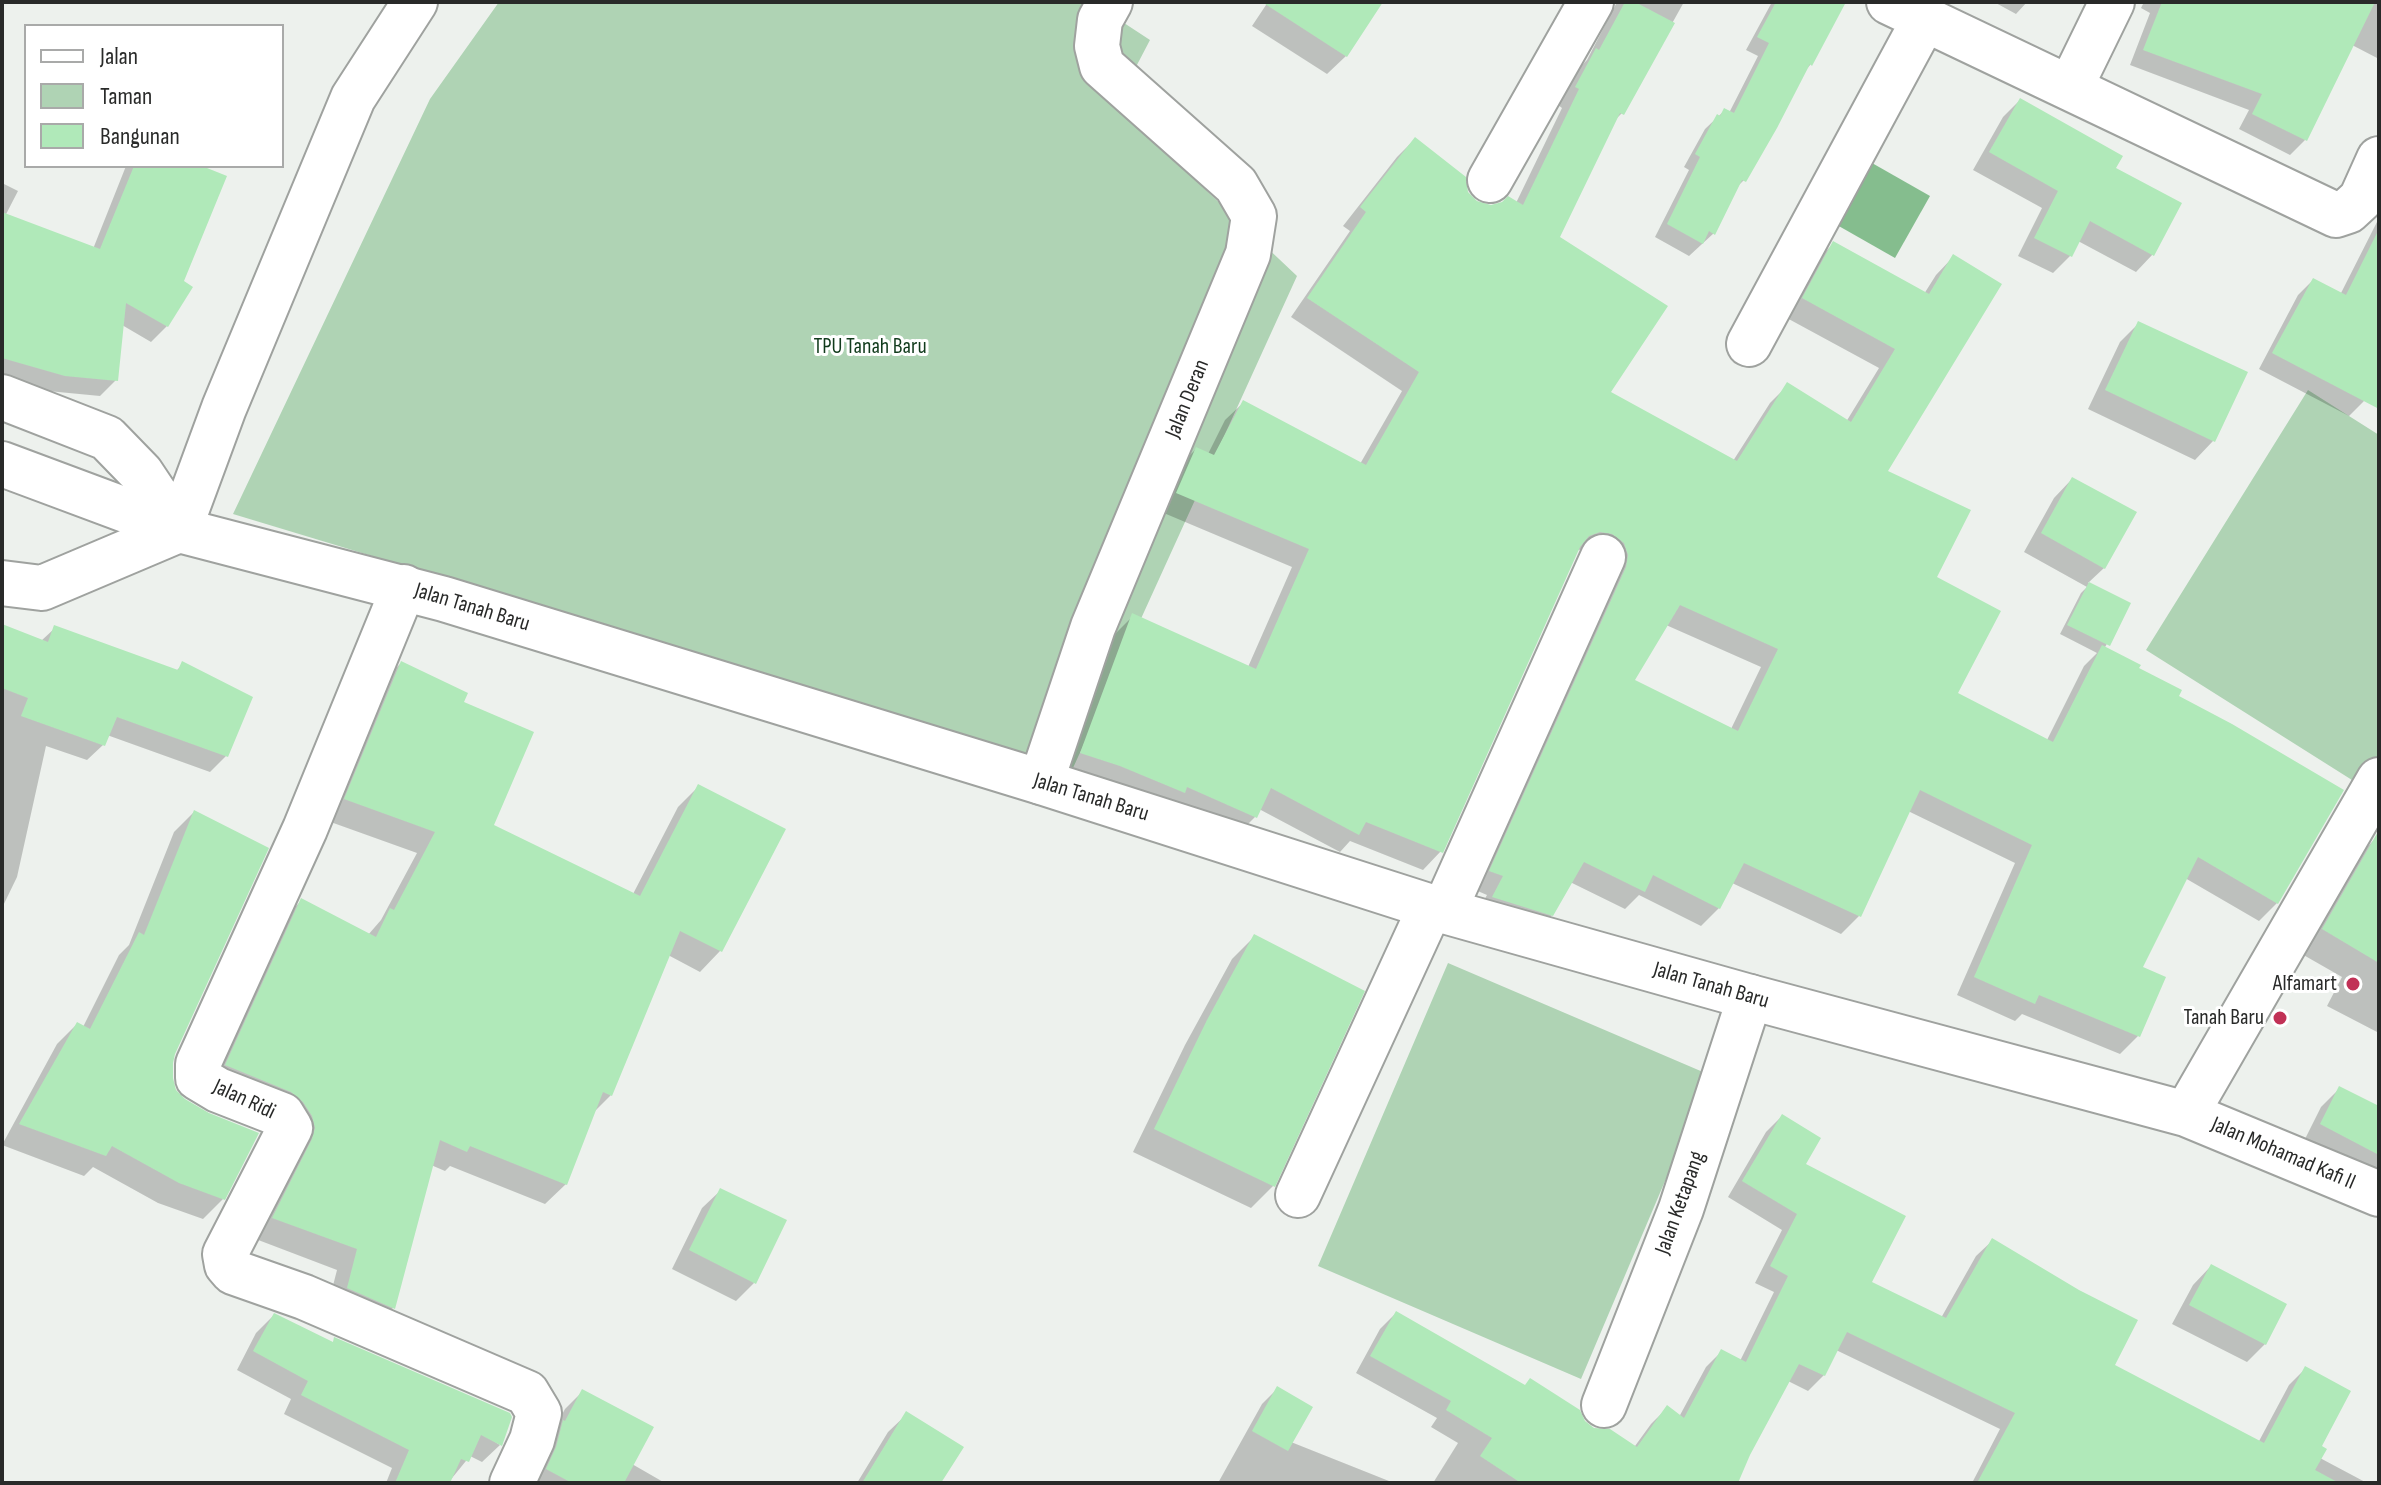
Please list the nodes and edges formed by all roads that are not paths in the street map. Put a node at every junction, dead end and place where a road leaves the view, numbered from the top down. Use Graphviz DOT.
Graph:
graph roads {
  1 [pos="415,2"];
  2 [pos="1110,2"];
  3 [pos="1591,2"];
  4 [pos="2112,2"];
  5 [pos="1907,11"];
  6 [pos="2070,88"];
  7 [pos="2379,159"];
  8 [pos="1490,180"];
  9 [pos="1749,344"];
  10 [pos="2,397"];
  11 [pos="2,464"];
  12 [pos="179,530"];
  13 [pos="1603,557"];
  14 [pos="2,583"];
  15 [pos="404,587"];
  16 [pos="2379,780"];
  17 [pos="1041,782"];
  18 [pos="1438,909"];
  19 [pos="1750,997"];
  20 [pos="2186,1114"];
  21 [pos="2379,1194"];
  22 [pos="1298,1195"];
  23 [pos="1604,1405"];
  24 [pos="512,1483"];
  1 -- 12 [label="street"];
  2 -- 17 [label="street, Jalan Deran"];
  3 -- 8 [label="street"];
  4 -- 6 [label="street"];
  5 -- 6 [label="street"];
  5 -- 9 [label="street"];
  6 -- 7 [label="street"];
  10 -- 12 [label="street"];
  11 -- 12 [label="street, Jalan Tanah Baru"];
  12 -- 14 [label="street"];
  12 -- 15 [label="street, Jalan Tanah Baru"];
  13 -- 18 [label="street"];
  15 -- 17 [label="street, Jalan Tanah Baru"];
  15 -- 24 [label="street, Jalan Ridi"];
  16 -- 20 [label="street"];
  17 -- 18 [label="street, Jalan Tanah Baru"];
  18 -- 19 [label="street, Jalan Tanah Baru"];
  18 -- 22 [label="street"];
  19 -- 20 [label="street, Jalan Tanah Baru"];
  19 -- 23 [label="street, Jalan Ketapang"];
  20 -- 21 [label="street, Jalan Mohamad Kafi II"];
}
